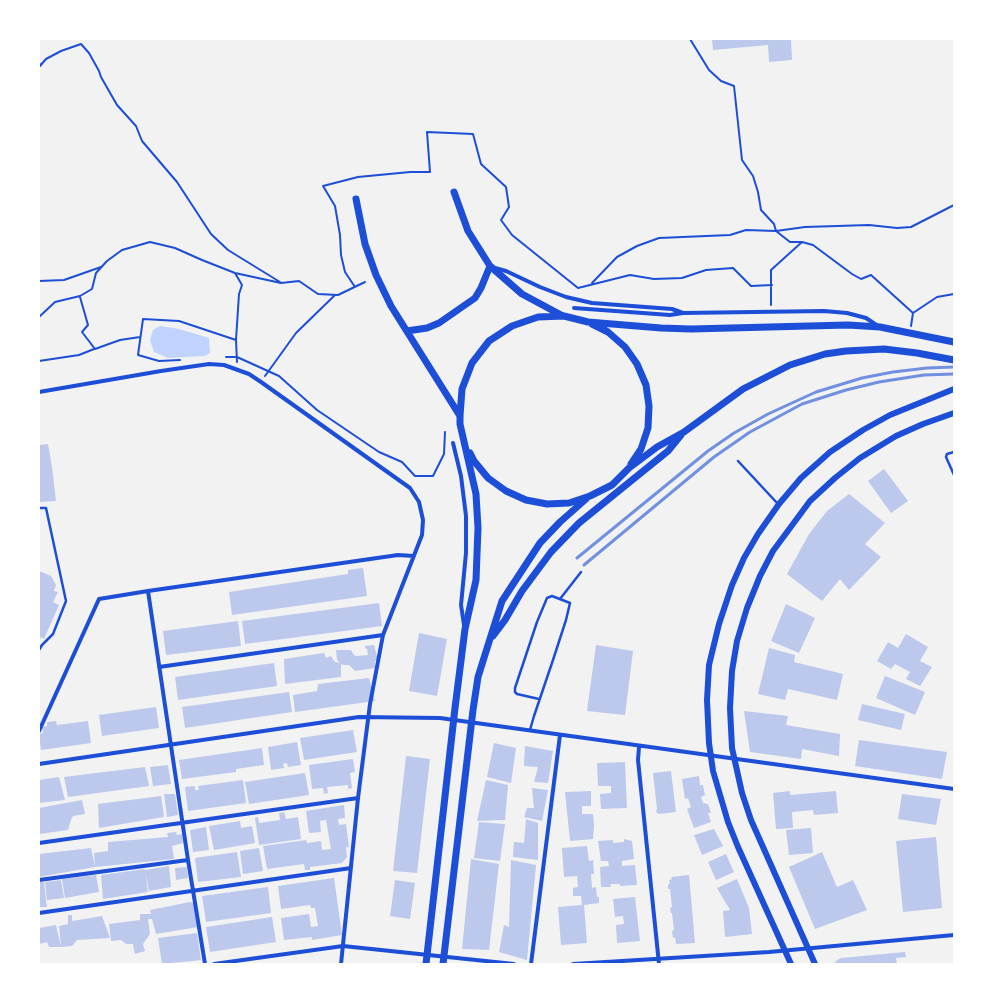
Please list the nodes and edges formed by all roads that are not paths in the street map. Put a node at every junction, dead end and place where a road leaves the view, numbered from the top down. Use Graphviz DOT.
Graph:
graph roads {
  1 [pos="454,192"];
  2 [pos="356,199"];
  3 [pos="490,266"];
  4 [pos="574,308"];
  5 [pos="683,313"];
  6 [pos="564,316"];
  7 [pos="588,322"];
  8 [pos="880,328"];
  9 [pos="406,331"];
  10 [pos="954,342"];
  11 [pos="954,360"];
  12 [pos="954,389"];
  13 [pos="39,392"];
  14 [pos="954,413"];
  15 [pos="460,416"];
  16 [pos="684,432"];
  17 [pos="465,442"];
  18 [pos="453,443"];
  19 [pos="954,452"];
  20 [pos="738,461"];
  21 [pos="629,468"];
  22 [pos="954,475"];
  23 [pos="590,496"];
  24 [pos="778,504"];
  25 [pos="39,508"];
  26 [pos="414,556"];
  27 [pos="581,572"];
  28 [pos="148,591"];
  29 [pos="560,599"];
  30 [pos="465,629"];
  31 [pos="383,634"];
  32 [pos="489,642"];
  33 [pos="39,650"];
  34 [pos="159,667"];
  35 [pos="539,699"];
  36 [pos="368,717"];
  37 [pos="454,720"];
  38 [pos="471,723"];
  39 [pos="39,731"];
  40 [pos="530,731"];
  41 [pos="560,735"];
  42 [pos="171,746"];
  43 [pos="640,747"];
  44 [pos="711,756"];
  45 [pos="734,759"];
  46 [pos="39,764"];
  47 [pos="954,790"];
  48 [pos="358,798"];
  49 [pos="182,822"];
  50 [pos="39,843"];
  51 [pos="188,860"];
  52 [pos="351,868"];
  53 [pos="39,880"];
  54 [pos="194,892"];
  55 [pos="39,913"];
  56 [pos="954,935"];
  57 [pos="343,946"];
  58 [pos="808,948"];
  59 [pos="784,950"];
  60 [pos="427,955"];
  61 [pos="658,959"];
  62 [pos="444,960"];
  63 [pos="205,964"];
  64 [pos="214,964"];
  65 [pos="341,964"];
  66 [pos="426,964"];
  67 [pos="514,964"];
  68 [pos="531,964"];
  69 [pos="573,964"];
  70 [pos="659,964"];
  71 [pos="791,964"];
  72 [pos="815,964"];
  1 -- 3 [label="main road"];
  2 -- 9 [label="main road"];
  3 -- 5 [label="street"];
  3 -- 6 [label="main road"];
  3 -- 9 [label="main road"];
  4 -- 5 [label="street"];
  5 -- 8 [label="street"];
  6 -- 7 [label="main road"];
  6 -- 15 [label="main road"];
  7 -- 8 [label="main road"];
  7 -- 21 [label="main road"];
  8 -- 10 [label="main road"];
  9 -- 15 [label="main road"];
  11 -- 16 [label="main road"];
  12 -- 24 [label="street"];
  13 -- 26 [label="street"];
  14 -- 45 [label="street"];
  15 -- 17 [label="main road"];
  16 -- 21 [label="main road"];
  16 -- 32 [label="main road"];
  17 -- 23 [label="main road"];
  17 -- 30 [label="main road"];
  18 -- 30 [label="street"];
  19 -- 22 [label="lane"];
  20 -- 24 [label="lane"];
  21 -- 23 [label="main road"];
  23 -- 32 [label="main road"];
  24 -- 44 [label="street"];
  25 -- 33 [label="lane"];
  26 -- 28 [label="street"];
  26 -- 31 [label="street"];
  27 -- 29 [label="lane"];
  28 -- 34 [label="street"];
  28 -- 39 [label="street"];
  29 -- 35 [label="lane"];
  29 -- 35 [label="lane"];
  30 -- 37 [label="main road"];
  31 -- 34 [label="street"];
  31 -- 36 [label="street"];
  32 -- 38 [label="main road"];
  34 -- 42 [label="street"];
  35 -- 40 [label="lane"];
  36 -- 37 [label="street"];
  36 -- 42 [label="street"];
  36 -- 48 [label="street"];
  37 -- 38 [label="street"];
  37 -- 60 [label="main road"];
  38 -- 40 [label="street"];
  38 -- 62 [label="main road"];
  40 -- 41 [label="street"];
  41 -- 43 [label="street"];
  41 -- 68 [label="street"];
  42 -- 46 [label="street"];
  42 -- 49 [label="street"];
  43 -- 44 [label="street"];
  43 -- 61 [label="street"];
  44 -- 45 [label="street"];
  44 -- 59 [label="street"];
  45 -- 47 [label="street"];
  45 -- 58 [label="street"];
  48 -- 49 [label="street"];
  48 -- 52 [label="street"];
  49 -- 50 [label="street"];
  49 -- 51 [label="street"];
  51 -- 53 [label="street"];
  51 -- 54 [label="street"];
  52 -- 54 [label="street"];
  52 -- 57 [label="street"];
  54 -- 55 [label="street"];
  54 -- 63 [label="street"];
  56 -- 58 [label="street"];
  57 -- 60 [label="street"];
  57 -- 64 [label="street"];
  57 -- 65 [label="street"];
  58 -- 59 [label="street"];
  58 -- 72 [label="street"];
  59 -- 61 [label="street"];
  59 -- 71 [label="street"];
  60 -- 62 [label="street"];
  60 -- 66 [label="main road"];
  61 -- 69 [label="street"];
  61 -- 70 [label="street"];
  62 -- 67 [label="street"];
}
